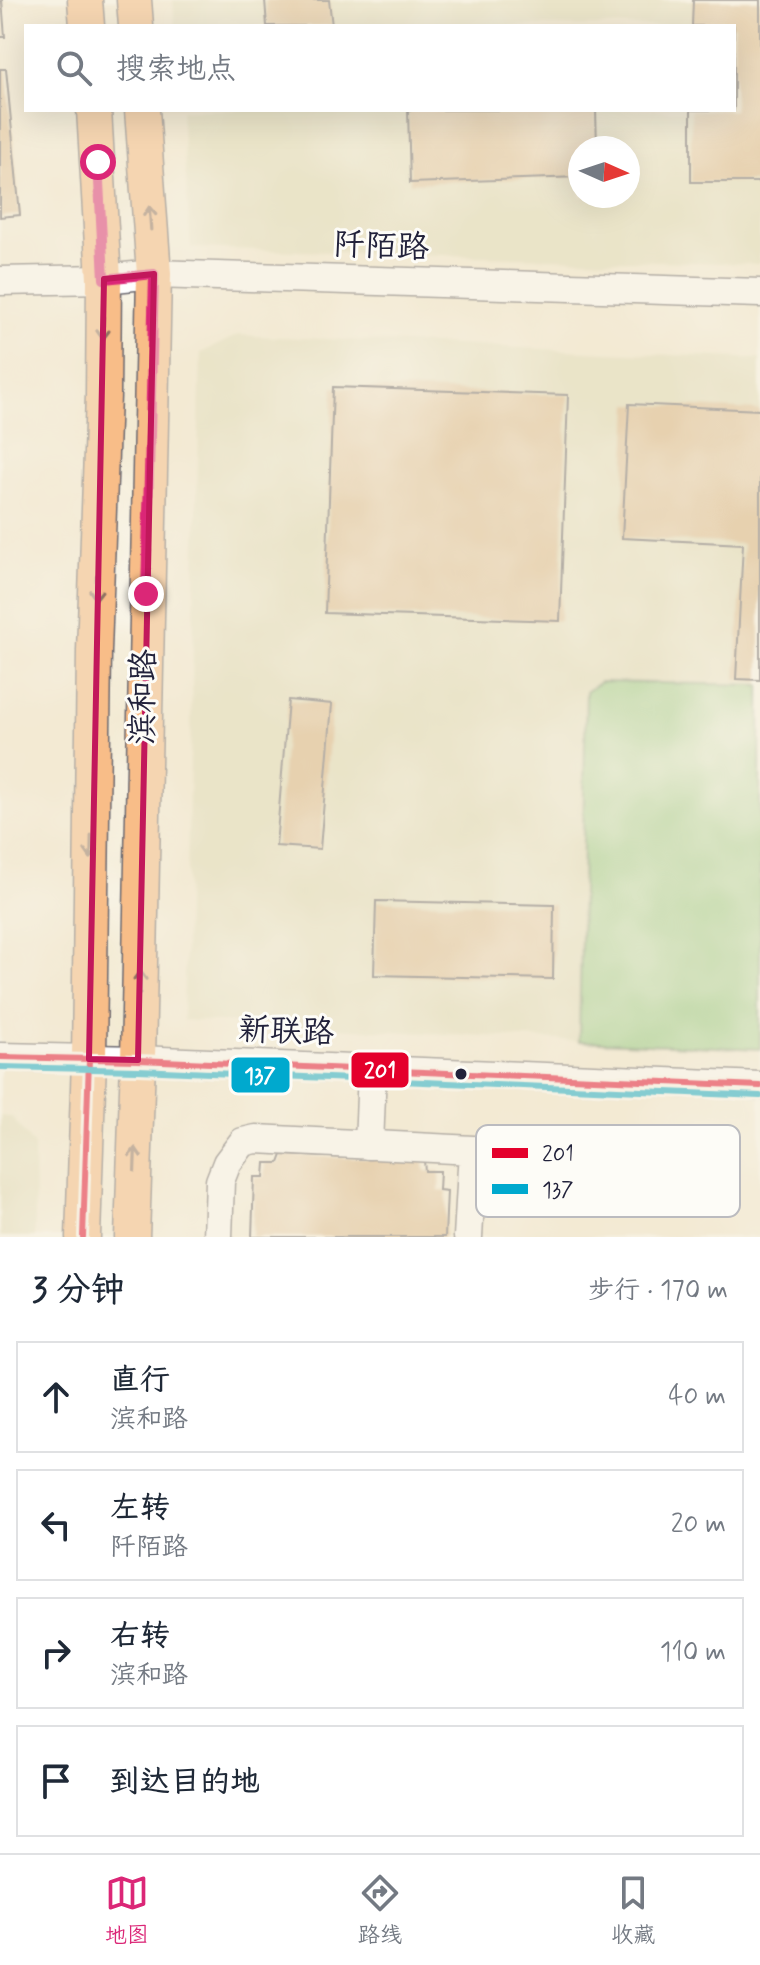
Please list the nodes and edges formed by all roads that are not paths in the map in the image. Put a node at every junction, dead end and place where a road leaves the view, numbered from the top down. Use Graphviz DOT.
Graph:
graph roads {
  1 [pos="85,0"];
  2 [pos="134,0"];
  3 [pos="87,24"];
  4 [pos="136,24"];
  5 [pos="94,112"];
  6 [pos="142,112"];
  7 [pos="154,274"];
  8 [pos="104,279"];
  9 [pos="0,281"];
  10 [pos="760,293"];
  11 [pos="0,1057"];
  12 [pos="89,1059"];
  13 [pos="138,1060"];
  14 [pos="372,1070"];
  15 [pos="760,1086"];
  16 [pos="369,1145"];
  17 [pos="83,1237"];
  18 [pos="132,1237"];
  19 [pos="218,1237"];
  20 [pos="468,1237"];
  1 -- 3 [label="main road"];
  2 -- 4 [label="main road"];
  5 -- 8 [label="main road, 滨和路"];
  7 -- 6 [label="main road, 滨和路, one-way"];
  7 -- 8 [label="street, 阡陌路"];
  7 -- 10 [label="street, 阡陌路"];
  13 -- 7 [label="main road, 滨和路, one-way"];
  8 -- 9 [label="street, 阡陌路"];
  8 -- 12 [label="main road, 滨和路, one-way"];
  11 -- 12 [label="street, 新联路"];
  12 -- 13 [label="street, 新联路"];
  12 -- 17 [label="main road, 滨和路"];
  13 -- 14 [label="street, 新联路"];
  18 -- 13 [label="main road, 滨和路, one-way"];
  14 -- 15 [label="street, 新联路"];
  14 -- 16 [label="street"];
  16 -- 19 [label="street"];
  16 -- 20 [label="street"];
}
